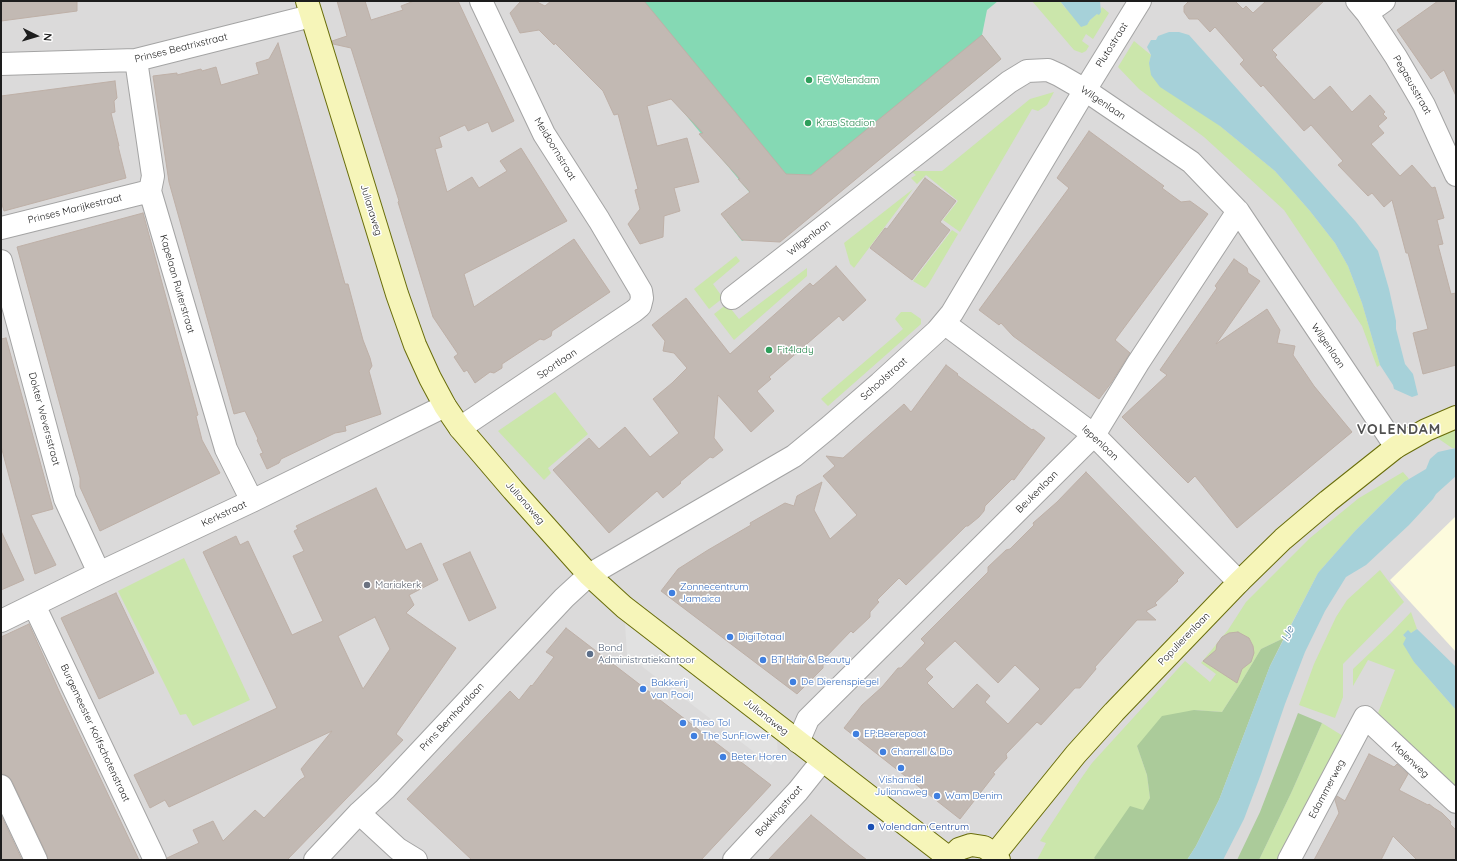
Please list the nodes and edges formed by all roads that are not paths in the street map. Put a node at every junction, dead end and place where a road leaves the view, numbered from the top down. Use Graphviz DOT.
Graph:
graph roads {
  1 [pos="481,1"];
  2 [pos="1140,1"];
  3 [pos="1369,5"];
  4 [pos="309,8"];
  5 [pos="136,60"];
  6 [pos="1,64"];
  7 [pos="1084,90"];
  8 [pos="1456,175"];
  9 [pos="150,191"];
  10 [pos="1238,211"];
  11 [pos="1,228"];
  12 [pos="1,261"];
  13 [pos="641,291"];
  14 [pos="732,298"];
  15 [pos="944,323"];
  16 [pos="445,406"];
  17 [pos="1456,417"];
  18 [pos="460,428"];
  19 [pos="1094,435"];
  20 [pos="1396,447"];
  21 [pos="252,501"];
  22 [pos="99,572"];
  23 [pos="589,575"];
  24 [pos="1239,582"];
  25 [pos="34,605"];
  26 [pos="1,621"];
  27 [pos="1365,717"];
  28 [pos="798,742"];
  29 [pos="822,761"];
  30 [pos="1,786"];
  31 [pos="1456,802"];
  32 [pos="359,813"];
  33 [pos="997,857"];
  34 [pos="949,859"];
  35 [pos="36,860"];
  36 [pos="155,860"];
  37 [pos="315,860"];
  38 [pos="416,860"];
  39 [pos="734,860"];
  40 [pos="1289,860"];
  1 -- 13 [label="street, Meidoornstraat"];
  2 -- 7 [label="street, Plutostraat"];
  3 -- 8 [label="street, Pegasusstraat"];
  4 -- 5 [label="street, Prinses Beatrixstraat"];
  4 -- 16 [label="main road, Julianaweg"];
  5 -- 6 [label="street, Prinses Beatrixstraat"];
  5 -- 9 [label="street, Kapelaan Ruiterstraat"];
  7 -- 10 [label="street, Wilgenlaan"];
  7 -- 14 [label="street, Wilgenlaan"];
  7 -- 15 [label="street, Schoolstraat"];
  9 -- 11 [label="street, Prinses Marijkestraat"];
  9 -- 21 [label="street, Kapelaan Ruiterstraat"];
  10 -- 19 [label="street, Beukenlaan"];
  10 -- 20 [label="street, Wilgenlaan"];
  12 -- 22 [label="street, Dokter Weversstraat"];
  13 -- 18 [label="street, Sportlaan"];
  15 -- 19 [label="street, Iepenlaan"];
  15 -- 23 [label="street, Schoolstraat"];
  16 -- 18 [label="main road, Julianaweg"];
  16 -- 21 [label="street, Kerkstraat"];
  17 -- 20 [label="main road, Populierenlaan"];
  18 -- 23 [label="main road, Julianaweg"];
  19 -- 24 [label="street, Iepenlaan"];
  19 -- 28 [label="street, Beukenlaan"];
  20 -- 24 [label="main road, Populierenlaan"];
  21 -- 22 [label="street, Kerkstraat"];
  22 -- 25 [label="street, Kerkstraat"];
  23 -- 28 [label="main road, Julianaweg"];
  23 -- 32 [label="street, Prins Bernhardlaan"];
  24 -- 33 [label="main road, Populierenlaan"];
  25 -- 26 [label="street, Kerkstraat"];
  25 -- 36 [label="street, Burgemeester Kolfschotenstraat"];
  27 -- 31 [label="street, Molenweg"];
  27 -- 40 [label="street, Edammerweg"];
  28 -- 29 [label="main road, Julianaweg"];
  29 -- 34 [label="main road, Julianaweg"];
  29 -- 39 [label="street, Bokkingstraat"];
  30 -- 35 [label="street"];
  32 -- 37 [label="street, Prins Bernhardlaan"];
  32 -- 38 [label="street"];
  33 -- 34 [label="main road"];
}
